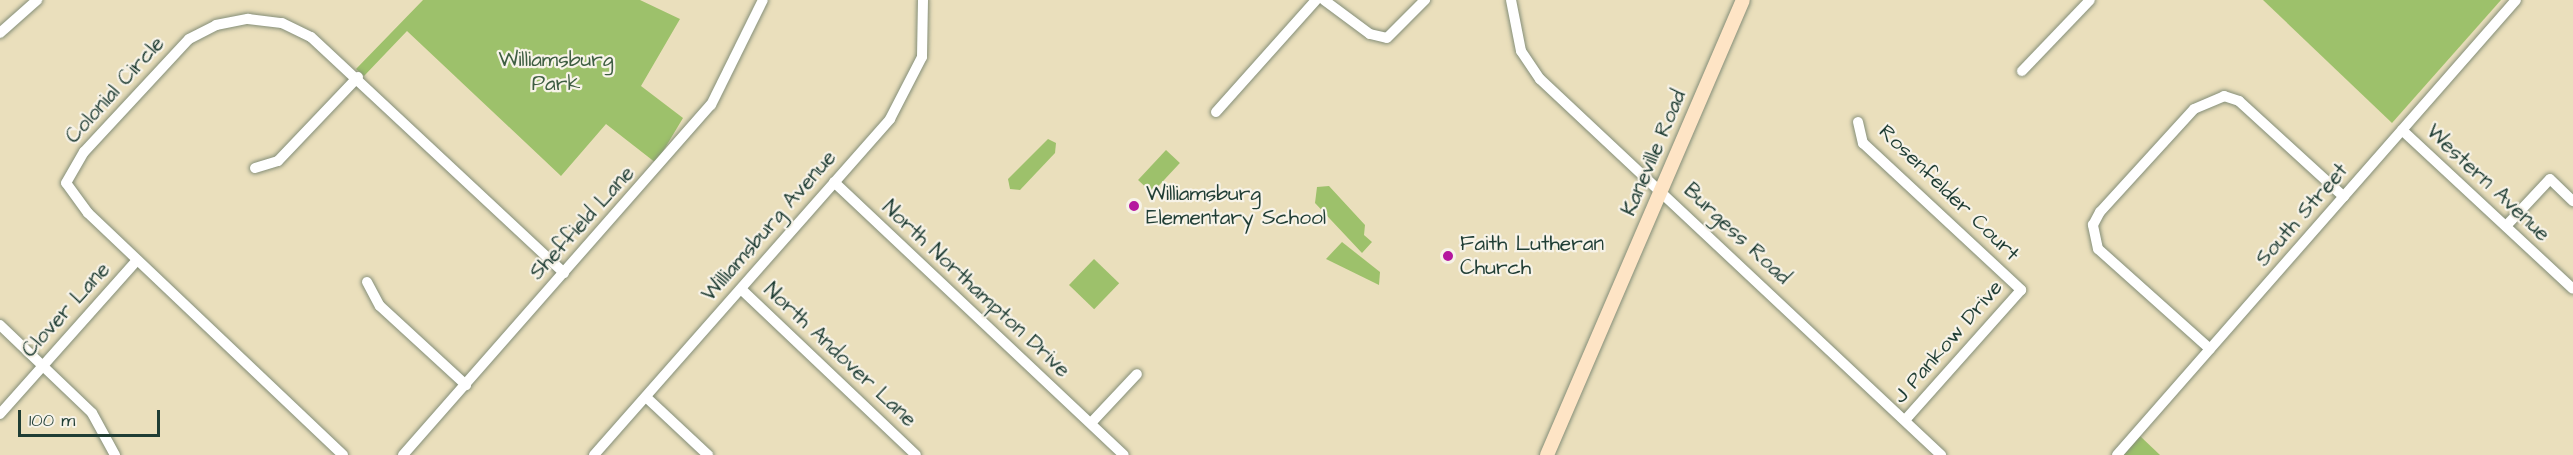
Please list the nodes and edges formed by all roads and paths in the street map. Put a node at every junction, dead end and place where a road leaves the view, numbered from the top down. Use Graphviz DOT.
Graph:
graph roads {
  1 [pos="37,0"];
  2 [pos="763,0"];
  3 [pos="923,0"];
  4 [pos="1316,0"];
  5 [pos="1324,0"];
  6 [pos="1425,0"];
  7 [pos="1511,0"];
  8 [pos="1743,0"];
  9 [pos="2090,0"];
  10 [pos="2516,0"];
  11 [pos="0,33"];
  12 [pos="2022,71"];
  13 [pos="358,77"];
  14 [pos="1216,112"];
  15 [pos="1858,122"];
  16 [pos="2402,130"];
  17 [pos="255,168"];
  18 [pos="834,183"];
  19 [pos="1661,190"];
  20 [pos="2344,196"];
  21 [pos="2573,201"];
  22 [pos="2506,226"];
  23 [pos="137,260"];
  24 [pos="564,273"];
  25 [pos="367,282"];
  26 [pos="741,289"];
  27 [pos="2020,289"];
  28 [pos="2573,289"];
  29 [pos="0,325"];
  30 [pos="2210,349"];
  31 [pos="42,366"];
  32 [pos="1137,374"];
  33 [pos="466,385"];
  34 [pos="646,397"];
  35 [pos="0,414"];
  36 [pos="1905,420"];
  37 [pos="1091,423"];
  38 [pos="914,453"];
  39 [pos="115,455"];
  40 [pos="343,455"];
  41 [pos="403,455"];
  42 [pos="594,455"];
  43 [pos="708,455"];
  44 [pos="1124,455"];
  45 [pos="1547,455"];
  46 [pos="1941,455"];
  47 [pos="2117,455"];
  1 -- 11 [label="street"];
  2 -- 24 [label="street, Sheffield Lane"];
  3 -- 18 [label="street, Williamsburg Avenue"];
  4 -- 14 [label="street"];
  5 -- 6 [label="street"];
  7 -- 19 [label="street, Burgess Road"];
  8 -- 19 [label="main road, Kaneville Road"];
  9 -- 12 [label="street"];
  10 -- 16 [label="street, South Street"];
  13 -- 17 [label="street"];
  13 -- 23 [label="street, Colonial Circle"];
  13 -- 24 [label="street, Colonial Circle"];
  15 -- 27 [label="street, Rosenfelder Court"];
  16 -- 20 [label="street, South Street"];
  16 -- 22 [label="street, Western Avenue"];
  18 -- 26 [label="street, Williamsburg Avenue"];
  18 -- 37 [label="street, North Northampton Drive"];
  19 -- 36 [label="street, Burgess Road"];
  19 -- 45 [label="main road, Kaneville Road"];
  20 -- 30 [label="street, South Street"];
  20 -- 30 [label="street"];
  21 -- 22 [label="street"];
  22 -- 28 [label="street, Western Avenue"];
  23 -- 31 [label="street, Clover Lane"];
  23 -- 40 [label="street, Colonial Circle"];
  24 -- 33 [label="street, Sheffield Lane"];
  25 -- 33 [label="street"];
  26 -- 34 [label="street, Williamsburg Avenue"];
  26 -- 38 [label="street, North Andover Lane"];
  27 -- 36 [label="street, J Pankow Drive"];
  29 -- 31 [label="street"];
  30 -- 47 [label="street, South Street"];
  31 -- 35 [label="street, Clover Lane"];
  31 -- 39 [label="street"];
  32 -- 37 [label="street"];
  33 -- 41 [label="street, Sheffield Lane"];
  34 -- 42 [label="street, Williamsburg Avenue"];
  34 -- 43 [label="street"];
  36 -- 46 [label="street, Burgess Road"];
  37 -- 44 [label="street, North Northampton Drive"];
}
